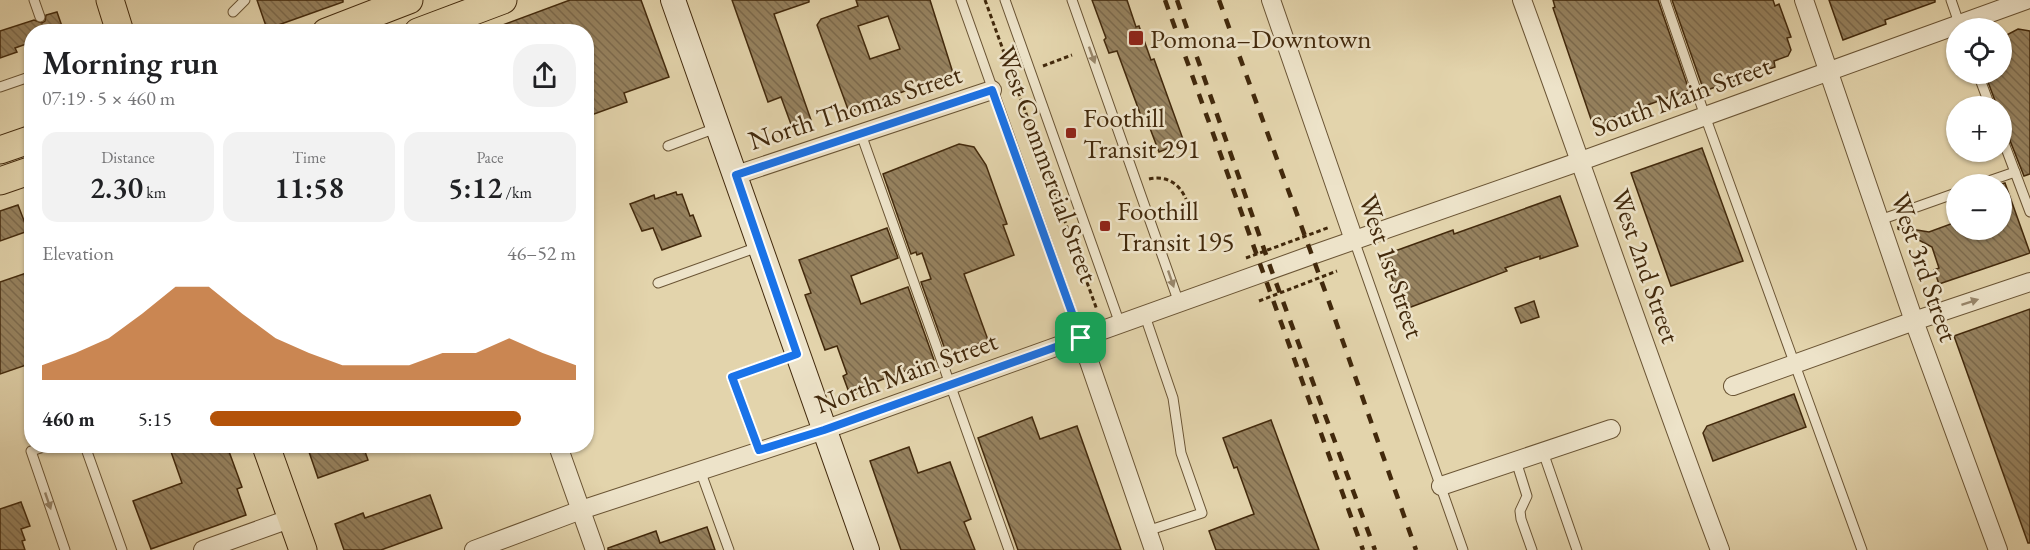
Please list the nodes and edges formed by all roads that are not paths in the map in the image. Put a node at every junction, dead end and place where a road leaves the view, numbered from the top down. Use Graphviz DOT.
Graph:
graph roads {
  1 [pos="34,0"];
  2 [pos="110,0"];
  3 [pos="245,0"];
  4 [pos="503,0"];
  5 [pos="673,0"];
  6 [pos="961,0"];
  7 [pos="1005,0"];
  8 [pos="1072,0"];
  9 [pos="1271,0"];
  10 [pos="1522,0"];
  11 [pos="1665,0"];
  12 [pos="1803,0"];
  13 [pos="1951,0"];
  14 [pos="2026,0"];
  15 [pos="404,1"];
  16 [pos="232,12"];
  17 [pos="40,17"];
  18 [pos="1957,18"];
  19 [pos="1980,18"];
  20 [pos="118,24"];
  21 [pos="346,24"];
  22 [pos="410,24"];
  23 [pos="439,24"];
  24 [pos="1946,31"];
  25 [pos="1829,72"];
  26 [pos="24,79"];
  27 [pos="0,87"];
  28 [pos="992,90"];
  29 [pos="1705,116"];
  30 [pos="718,127"];
  31 [pos="861,134"];
  32 [pos="24,142"];
  33 [pos="668,146"];
  34 [pos="0,150"];
  35 [pos="1581,161"];
  36 [pos="2011,162"];
  37 [pos="2015,172"];
  38 [pos="24,173"];
  39 [pos="2009,174"];
  40 [pos="736,175"];
  41 [pos="0,181"];
  42 [pos="1946,197"];
  43 [pos="2030,212"];
  44 [pos="1880,220"];
  45 [pos="1354,240"];
  46 [pos="760,246"];
  47 [pos="2030,282"];
  48 [pos="658,283"];
  49 [pos="1180,303"];
  50 [pos="1145,315"];
  51 [pos="1914,321"];
  52 [pos="1120,324"];
  53 [pos="1081,338"];
  54 [pos="797,354"];
  55 [pos="1794,364"];
  56 [pos="950,385"];
  57 [pos="1733,386"];
  58 [pos="1611,429"];
  59 [pos="824,430"];
  60 [pos="759,450"];
  61 [pos="1542,452"];
  62 [pos="32,453"];
  63 [pos="87,453"];
  64 [pos="268,453"];
  65 [pos="561,453"];
  66 [pos="1516,460"];
  67 [pos="700,470"];
  68 [pos="1441,486"];
  69 [pos="581,510"];
  70 [pos="291,518"];
  71 [pos="1147,531"];
  72 [pos="65,550"];
  73 [pos="122,550"];
  74 [pos="203,550"];
  75 [pos="303,550"];
  76 [pos="474,550"];
  77 [pos="595,550"];
  78 [pos="729,550"];
  79 [pos="867,550"];
  80 [pos="1008,550"];
  81 [pos="1154,550"];
  82 [pos="1463,550"];
  83 [pos="1532,550"];
  84 [pos="1577,550"];
  85 [pos="1720,550"];
  86 [pos="1862,550"];
  87 [pos="1998,550"];
  1 -- 17 [label="lane"];
  2 -- 20 [label="main road"];
  3 -- 16 [label="lane"];
  4 -- 23 [label="main road"];
  5 -- 30 [label="street"];
  6 -- 28 [label="lane, West Commercial Street"];
  7 -- 52 [label="lane"];
  8 -- 49 [label="lane, one-way"];
  9 -- 45 [label="street, West 1st Street"];
  10 -- 35 [label="street, West 2nd Street"];
  11 -- 29 [label="lane"];
  12 -- 25 [label="street, West 3rd Street"];
  13 -- 18 [label="lane"];
  14 -- 19 [label="street, South Main Street"];
  15 -- 21 [label="main road"];
  15 -- 22 [label="street"];
  24 -- 25 [label="street, South Main Street"];
  25 -- 29 [label="street, South Main Street"];
  25 -- 44 [label="street, West 3rd Street"];
  26 -- 27 [label="lane"];
  28 -- 31 [label="street, North Thomas Street"];
  28 -- 53 [label="lane, West Commercial Street"];
  29 -- 35 [label="street, South Main Street"];
  29 -- 55 [label="lane"];
  30 -- 33 [label="lane"];
  30 -- 40 [label="street"];
  31 -- 40 [label="street, North Thomas Street"];
  31 -- 56 [label="lane"];
  32 -- 34 [label="main road"];
  35 -- 45 [label="street, South Main Street"];
  35 -- 85 [label="street, West 2nd Street"];
  36 -- 37 [label="lane"];
  37 -- 39 [label="lane"];
  37 -- 43 [label="lane"];
  38 -- 41 [label="main road"];
  40 -- 46 [label="street"];
  42 -- 44 [label="lane"];
  44 -- 51 [label="street, West 3rd Street"];
  45 -- 49 [label="street, North Main Street"];
  45 -- 68 [label="lane, West 1st Street"];
  46 -- 48 [label="lane"];
  46 -- 54 [label="street"];
  51 -- 47 [label="street, one-way"];
  49 -- 50 [label="street, North Main Street"];
  50 -- 52 [label="street, North Main Street"];
  50 -- 71 [label="lane"];
  51 -- 55 [label="street"];
  51 -- 87 [label="street, West 3rd Street"];
  52 -- 53 [label="street, North Main Street"];
  53 -- 56 [label="street, North Main Street"];
  53 -- 71 [label="street, West Commercial Street"];
  54 -- 59 [label="street"];
  54 -- 60 [label="lane"];
  55 -- 57 [label="street"];
  55 -- 86 [label="lane"];
  56 -- 59 [label="street, North Main Street"];
  56 -- 80 [label="lane"];
  58 -- 61 [label="street"];
  59 -- 60 [label="street, North Main Street"];
  59 -- 79 [label="street"];
  60 -- 67 [label="street, North Main Street"];
  61 -- 66 [label="street"];
  61 -- 84 [label="lane"];
  62 -- 72 [label="lane, one-way"];
  63 -- 73 [label="lane"];
  64 -- 70 [label="main road"];
  65 -- 69 [label="street"];
  66 -- 68 [label="street"];
  66 -- 83 [label="lane"];
  67 -- 69 [label="street, North Main Street"];
  67 -- 78 [label="lane"];
  68 -- 82 [label="lane, West 1st Street"];
  69 -- 76 [label="street, North Main Street"];
  69 -- 77 [label="street"];
  70 -- 74 [label="street"];
  70 -- 75 [label="main road"];
  71 -- 81 [label="street, West Commercial Street"];
}
